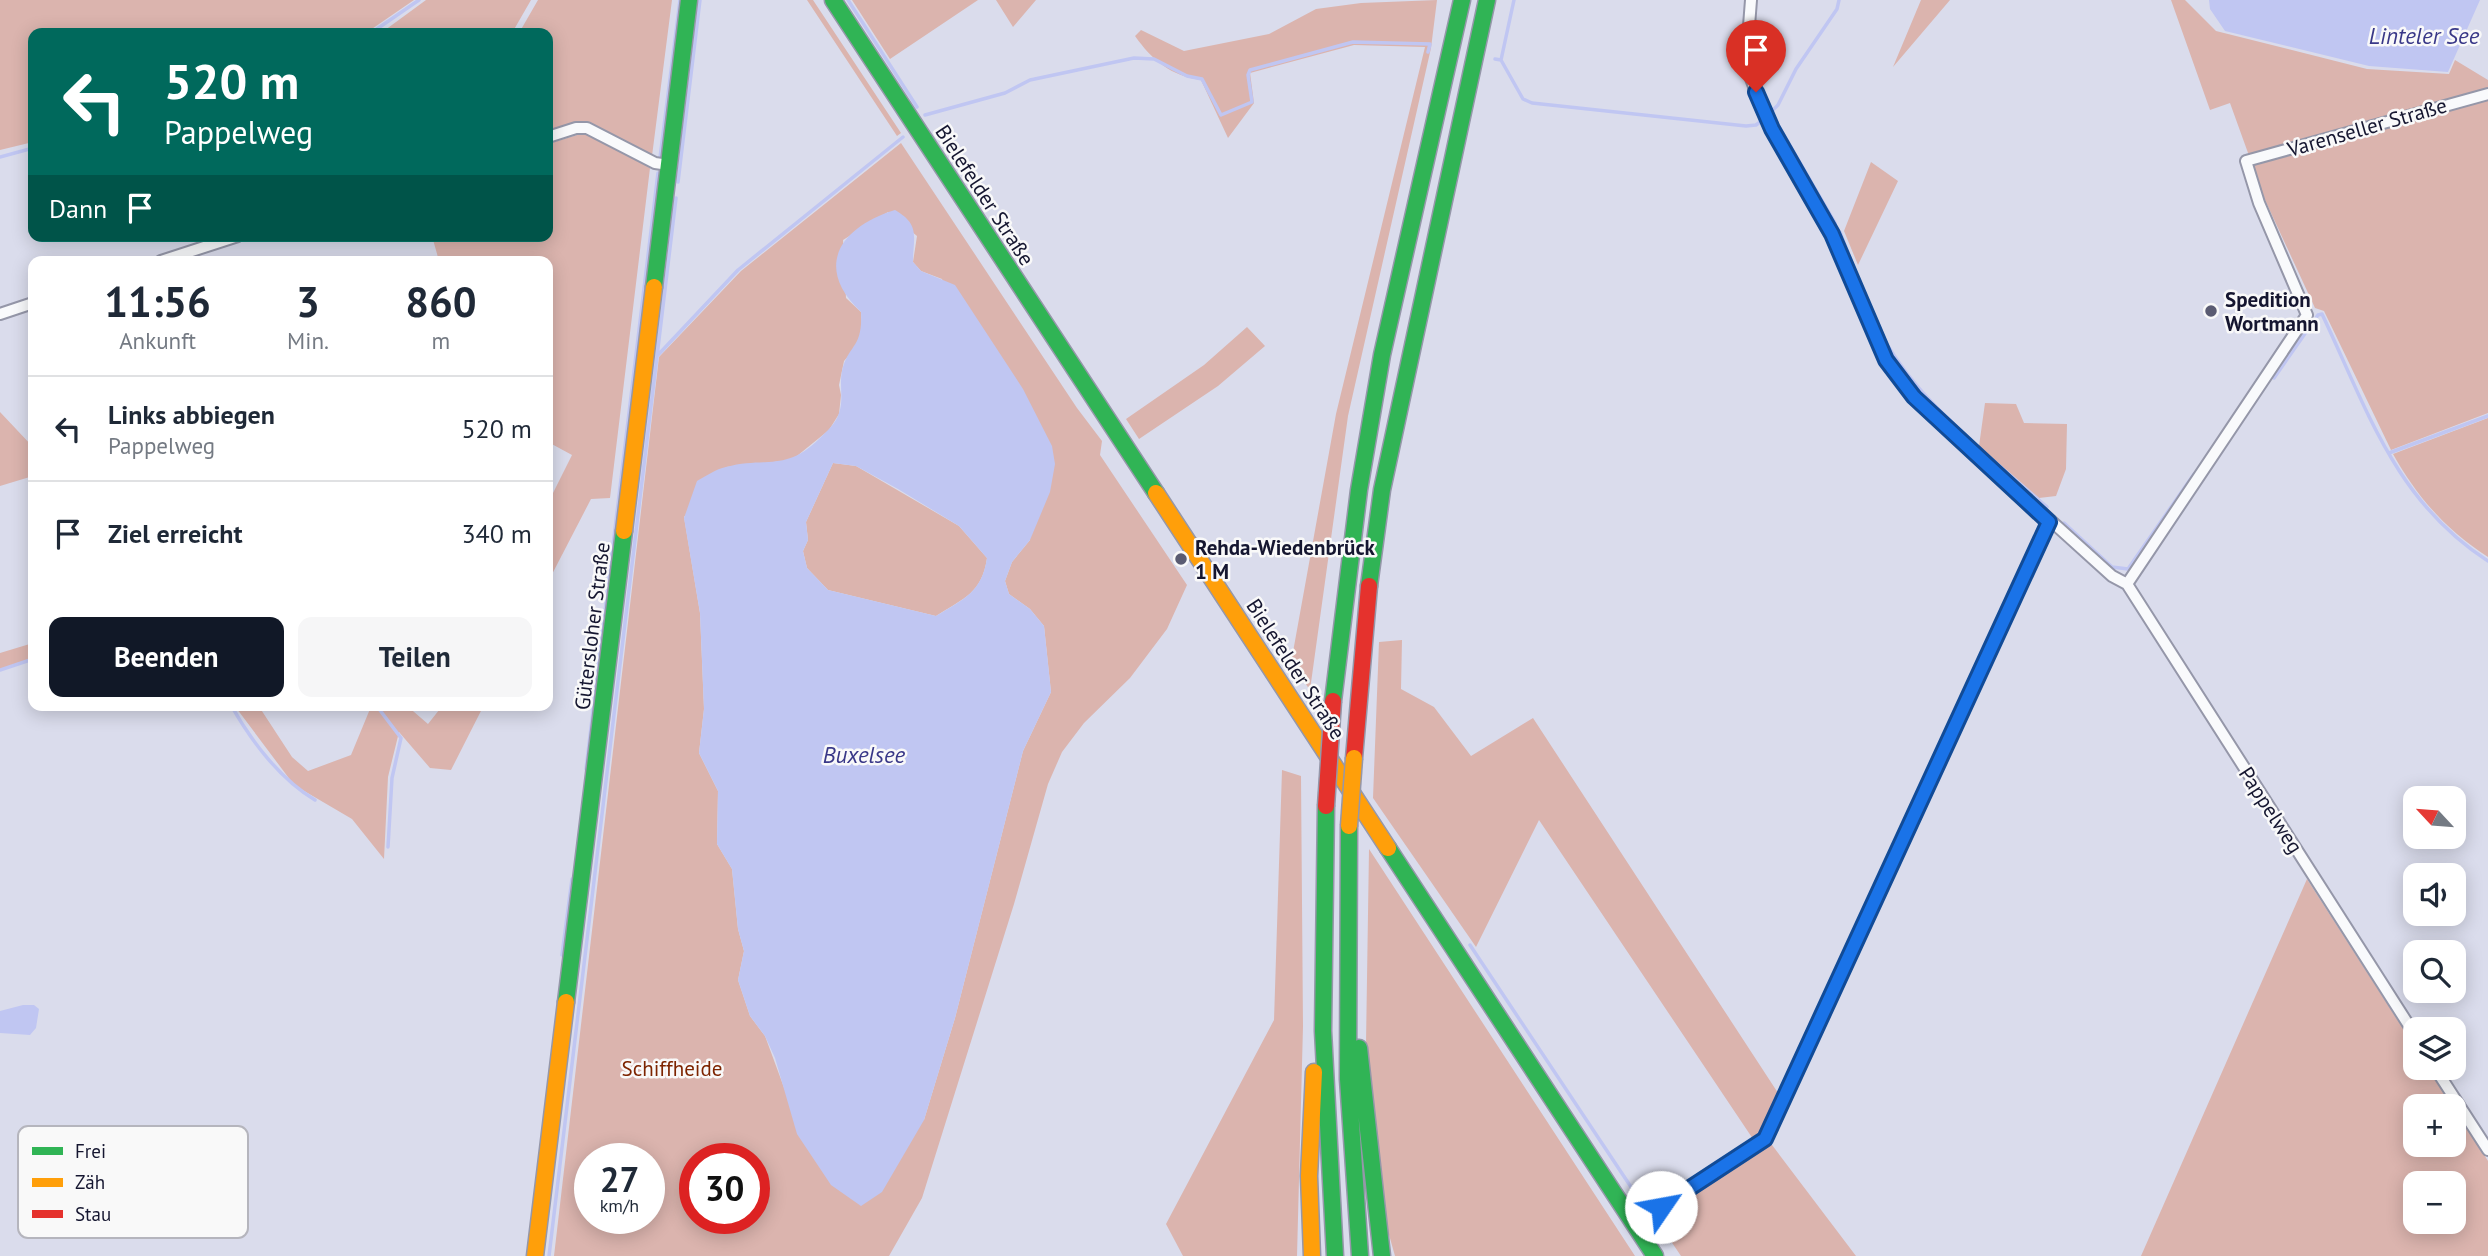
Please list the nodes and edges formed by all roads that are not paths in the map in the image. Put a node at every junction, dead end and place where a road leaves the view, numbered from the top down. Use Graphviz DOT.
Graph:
graph roads {
  1 [pos="689,0"];
  2 [pos="832,0"];
  3 [pos="1462,0"];
  4 [pos="1487,0"];
  5 [pos="1751,0"];
  6 [pos="2488,94"];
  7 [pos="553,135"];
  8 [pos="669,165"];
  9 [pos="220,242"];
  10 [pos="176,256"];
  11 [pos="28,305"];
  12 [pos="0,314"];
  13 [pos="2049,522"];
  14 [pos="2127,584"];
  15 [pos="1347,942"];
  16 [pos="1322,990"];
  17 [pos="2404,1017"];
  18 [pos="2443,1080"];
  19 [pos="2488,1150"];
  20 [pos="1635,1225"];
  21 [pos="1312,1255"];
  22 [pos="535,1256"];
  23 [pos="1335,1256"];
  24 [pos="1360,1256"];
  25 [pos="1382,1256"];
  26 [pos="1655,1256"];
  1 -- 8 [label="main road, Gütersloher Straße"];
  2 -- 20 [label="main road, Bielefelder Straße"];
  3 -- 16 [label="main road, bridge"];
  4 -- 15 [label="main road, bridge"];
  5 -- 13 [label="street, Pappelweg"];
  6 -- 14 [label="street, Varenseller Straße"];
  7 -- 8 [label="street"];
  8 -- 22 [label="main road, Gütersloher Straße"];
  9 -- 10 [label="street"];
  11 -- 12 [label="street"];
  13 -- 14 [label="street, Pappelweg"];
  13 -- 20 [label="street"];
  14 -- 17 [label="street, Pappelweg"];
  15 -- 24 [label="main road"];
  15 -- 25 [label="main road"];
  16 -- 21 [label="main road"];
  16 -- 23 [label="main road"];
  18 -- 19 [label="street"];
  20 -- 26 [label="main road, Bielefelder Straße"];
}
